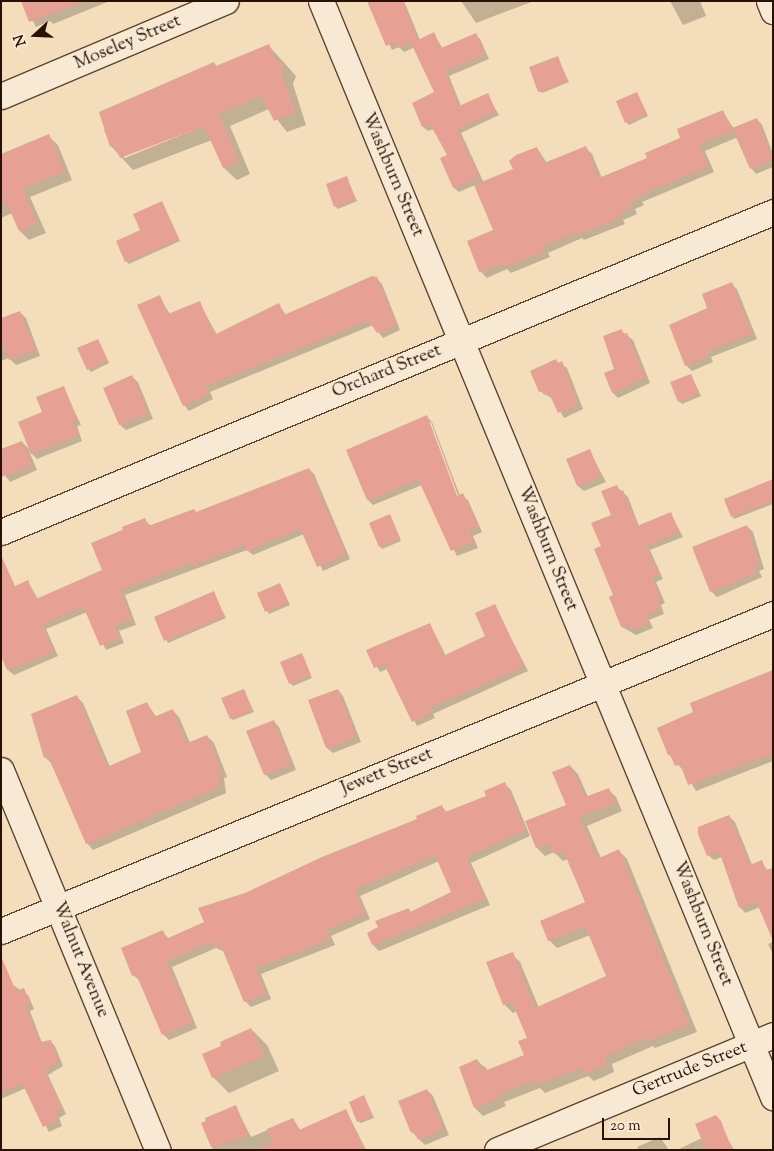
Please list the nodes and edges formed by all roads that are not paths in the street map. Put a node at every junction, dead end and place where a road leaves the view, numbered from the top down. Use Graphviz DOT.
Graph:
graph roads {
  1 [pos="226,1"];
  2 [pos="321,1"];
  3 [pos="769,1"];
  4 [pos="773,11"];
  5 [pos="1,96"];
  6 [pos="773,212"];
  7 [pos="461,341"];
  8 [pos="1,532"];
  9 [pos="773,614"];
  10 [pos="603,684"];
  11 [pos="1,770"];
  12 [pos="58,908"];
  13 [pos="1,931"];
  14 [pos="762,1040"];
  15 [pos="773,1097"];
  16 [pos="158,1150"];
  17 [pos="496,1150"];
  1 -- 5 [label="street, Moseley Street"];
  2 -- 7 [label="street, Washburn Street"];
  3 -- 4 [label="street"];
  6 -- 7 [label="street, Orchard Street"];
  7 -- 8 [label="street, Orchard Street"];
  7 -- 10 [label="street, Washburn Street"];
  9 -- 10 [label="street, Jewett Street"];
  10 -- 12 [label="street, Jewett Street"];
  10 -- 14 [label="street, Washburn Street"];
  11 -- 12 [label="street, Walnut Avenue"];
  12 -- 13 [label="street, Jewett Street"];
  12 -- 16 [label="street, Walnut Avenue"];
  14 -- 15 [label="street, Washburn Street"];
  14 -- 17 [label="street, Gertrude Street"];
}
